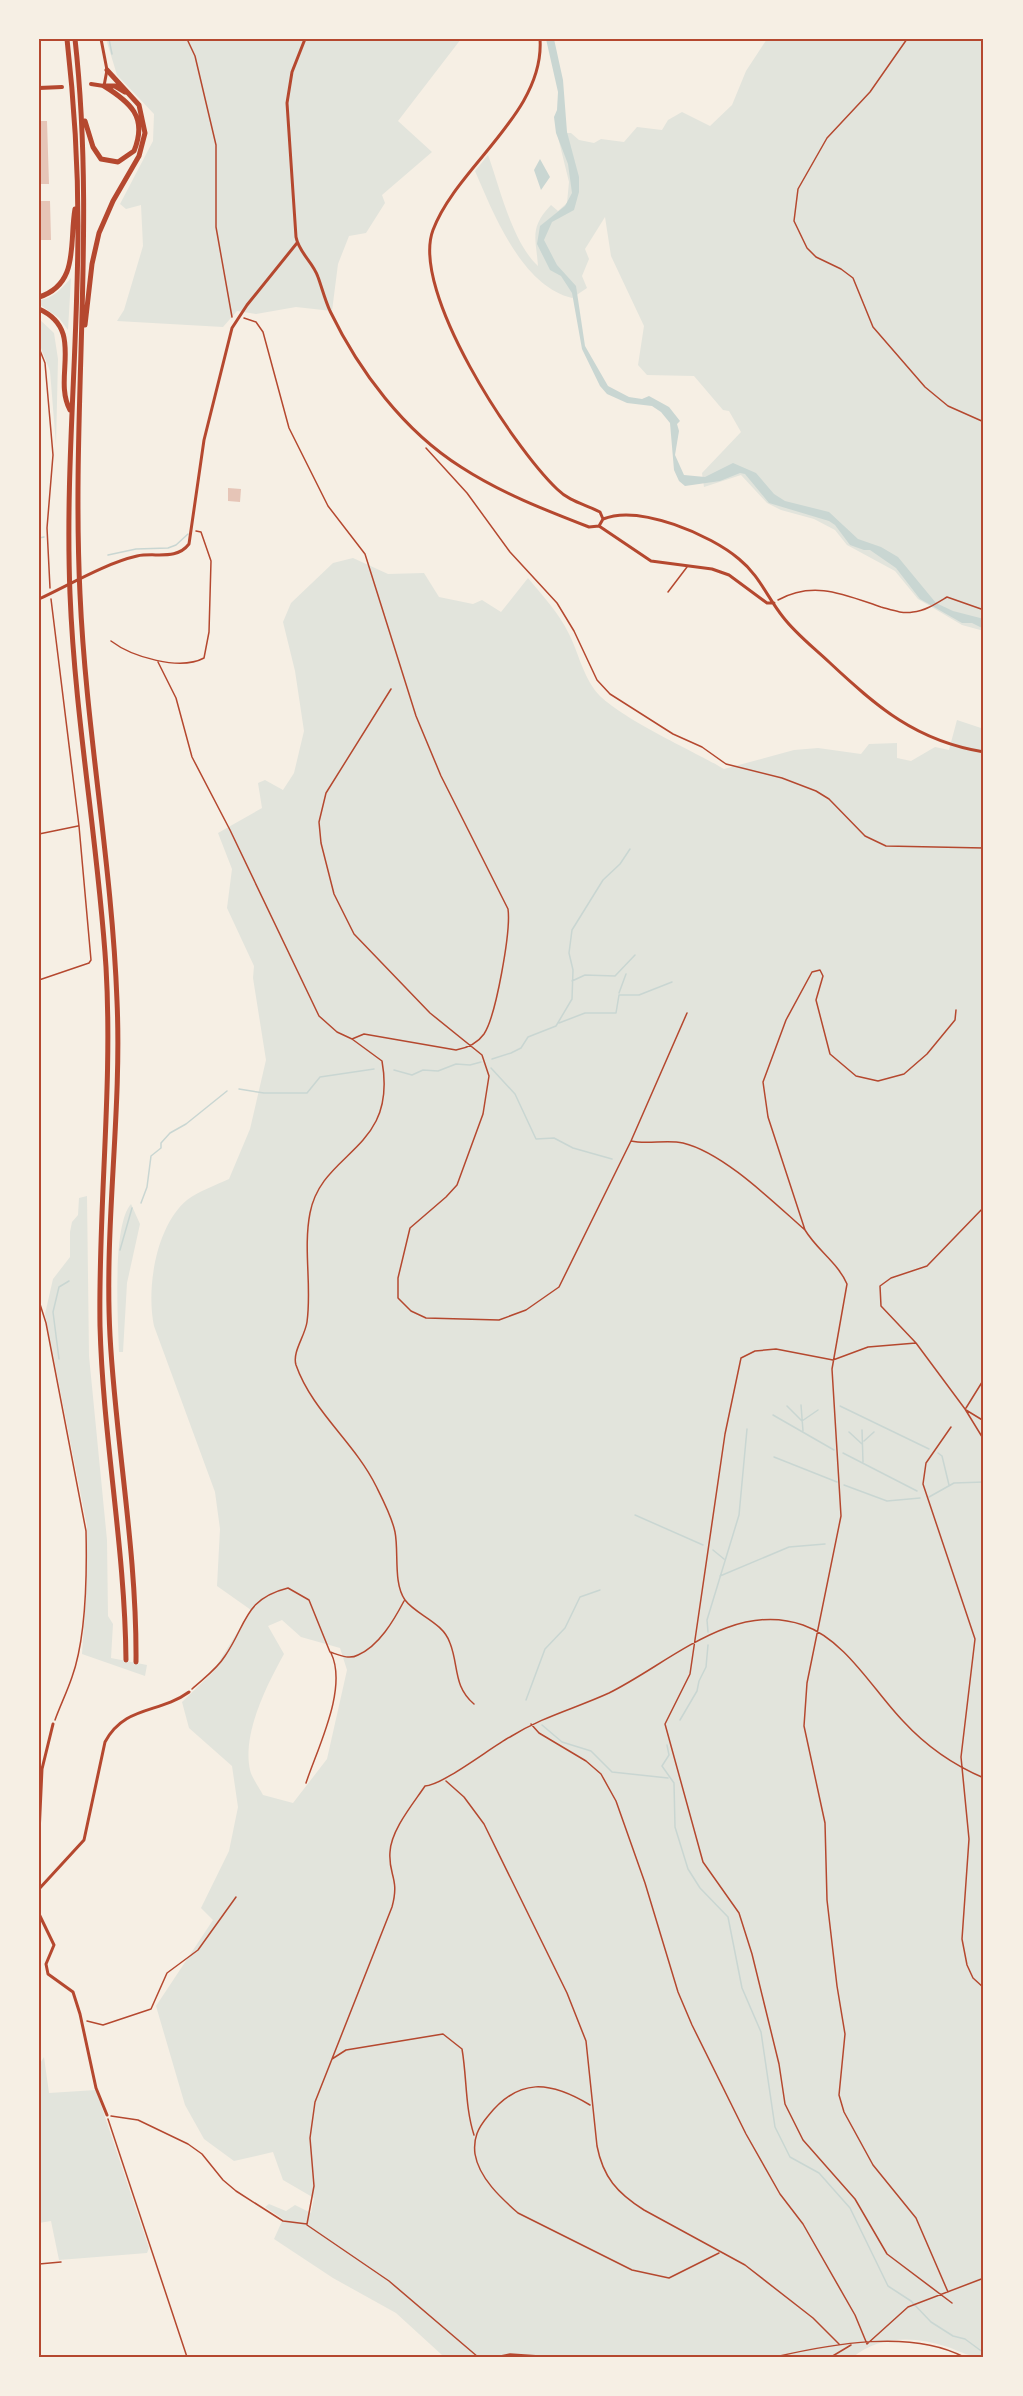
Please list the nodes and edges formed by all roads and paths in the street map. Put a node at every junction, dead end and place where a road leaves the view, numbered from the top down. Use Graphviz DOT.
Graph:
graph roads {
  1 [pos="67,39"];
  2 [pos="75,39"];
  3 [pos="101,39"];
  4 [pos="187,39"];
  5 [pos="304,39"];
  6 [pos="540,39"];
  7 [pos="907,39"];
  8 [pos="107,70"];
  9 [pos="91,84"];
  10 [pos="104,86"];
  11 [pos="62,87"];
  12 [pos="39,88"];
  13 [pos="133,96"];
  14 [pos="82,110"];
  15 [pos="78,196"];
  16 [pos="297,243"];
  17 [pos="39,297"];
  18 [pos="39,309"];
  19 [pos="240,317"];
  20 [pos="235,322"];
  21 [pos="83,332"];
  22 [pos="39,348"];
  23 [pos="71,411"];
  24 [pos="984,422"];
  25 [pos="427,452"];
  26 [pos="603,519"];
  27 [pos="600,526"];
  28 [pos="192,531"];
  29 [pos="688,567"];
  30 [pos="668,592"];
  31 [pos="51,594"];
  32 [pos="39,599"];
  33 [pos="774,603"];
  34 [pos="984,610"];
  35 [pos="111,641"];
  36 [pos="158,662"];
  37 [pos="391,689"];
  38 [pos="984,752"];
  39 [pos="79,826"];
  40 [pos="39,834"];
  41 [pos="984,848"];
  42 [pos="39,980"];
  43 [pos="956,1010"];
  44 [pos="687,1013"];
  45 [pos="352,1039"];
  46 [pos="470,1046"];
  47 [pos="630,1141"];
  48 [pos="984,1207"];
  49 [pos="805,1230"];
  50 [pos="39,1301"];
  51 [pos="916,1343"];
  52 [pos="833,1360"];
  53 [pos="984,1379"];
  54 [pos="965,1409"];
  55 [pos="984,1421"];
  56 [pos="951,1427"];
  57 [pos="984,1440"];
  58 [pos="405,1600"];
  59 [pos="817,1632"];
  60 [pos="694,1643"];
  61 [pos="330,1652"];
  62 [pos="126,1660"];
  63 [pos="136,1662"];
  64 [pos="189,1692"];
  65 [pos="474,1704"];
  66 [pos="53,1724"];
  67 [pos="531,1724"];
  68 [pos="961,1768"];
  69 [pos="984,1778"];
  70 [pos="445,1781"];
  71 [pos="306,1783"];
  72 [pos="39,1834"];
  73 [pos="40,1883"];
  74 [pos="39,1889"];
  75 [pos="236,1897"];
  76 [pos="39,1914"];
  77 [pos="984,1988"];
  78 [pos="80,2014"];
  79 [pos="330,2060"];
  80 [pos="591,2106"];
  81 [pos="107,2115"];
  82 [pos="475,2136"];
  83 [pos="307,2224"];
  84 [pos="719,2252"];
  85 [pos="62,2262"];
  86 [pos="39,2264"];
  87 [pos="984,2278"];
  88 [pos="948,2292"];
  89 [pos="941,2294"];
  90 [pos="952,2303"];
  91 [pos="839,2344"];
  92 [pos="853,2344"];
  93 [pos="867,2344"];
  94 [pos="187,2357"];
  95 [pos="478,2357"];
  96 [pos="496,2357"];
  97 [pos="554,2357"];
  98 [pos="775,2357"];
  99 [pos="831,2357"];
  100 [pos="964,2357"];
  1 -- 15 [label="highway"];
  2 -- 14 [label="highway"];
  3 -- 8 [label="street"];
  4 -- 20 [label="path"];
  5 -- 16 [label="street"];
  6 -- 26 [label="street"];
  7 -- 24 [label="path"];
  8 -- 10 [label="street"];
  8 -- 13 [label="highway"];
  9 -- 10 [label="main road"];
  10 -- 13 [label="highway"];
  10 -- 14 [label="highway"];
  11 -- 12 [label="main road"];
  13 -- 21 [label="highway"];
  14 -- 21 [label="highway"];
  15 -- 17 [label="highway"];
  15 -- 23 [label="highway"];
  16 -- 19 [label="street"];
  16 -- 27 [label="street"];
  18 -- 23 [label="highway"];
  19 -- 20 [label="street"];
  19 -- 46 [label="path"];
  20 -- 28 [label="street"];
  21 -- 63 [label="highway"];
  22 -- 31 [label="path"];
  23 -- 62 [label="highway"];
  25 -- 41 [label="path"];
  26 -- 27 [label="street"];
  26 -- 33 [label="street"];
  27 -- 29 [label="street"];
  28 -- 31 [label="street"];
  28 -- 36 [label="path"];
  29 -- 30 [label="lane"];
  29 -- 33 [label="street"];
  31 -- 32 [label="street"];
  31 -- 39 [label="path"];
  33 -- 34 [label="path"];
  33 -- 38 [label="street"];
  35 -- 36 [label="path"];
  36 -- 45 [label="path"];
  37 -- 46 [label="path"];
  39 -- 40 [label="path"];
  39 -- 42 [label="path"];
  43 -- 49 [label="path"];
  44 -- 47 [label="path"];
  45 -- 46 [label="path"];
  45 -- 58 [label="path"];
  46 -- 47 [label="path"];
  47 -- 49 [label="path"];
  48 -- 51 [label="path"];
  49 -- 52 [label="path"];
  50 -- 66 [label="path"];
  51 -- 52 [label="path"];
  51 -- 54 [label="path"];
  52 -- 59 [label="path"];
  52 -- 60 [label="path"];
  53 -- 54 [label="path"];
  54 -- 55 [label="path"];
  54 -- 57 [label="path"];
  56 -- 68 [label="path"];
  58 -- 61 [label="path"];
  58 -- 65 [label="path"];
  59 -- 60 [label="path"];
  59 -- 68 [label="path"];
  59 -- 88 [label="path"];
  60 -- 67 [label="path"];
  60 -- 89 [label="path"];
  61 -- 64 [label="path"];
  61 -- 71 [label="path"];
  64 -- 73 [label="street"];
  66 -- 72 [label="street"];
  67 -- 70 [label="path"];
  67 -- 93 [label="path"];
  68 -- 69 [label="path"];
  68 -- 77 [label="path"];
  70 -- 79 [label="path"];
  70 -- 80 [label="path"];
  73 -- 74 [label="street"];
  75 -- 78 [label="path"];
  76 -- 78 [label="street"];
  78 -- 81 [label="street"];
  79 -- 82 [label="path"];
  79 -- 83 [label="path"];
  80 -- 82 [label="path"];
  80 -- 84 [label="path"];
  81 -- 83 [label="path"];
  81 -- 94 [label="path"];
  82 -- 84 [label="path"];
  83 -- 95 [label="path"];
  84 -- 91 [label="path"];
  85 -- 86 [label="lane"];
  87 -- 88 [label="path"];
  88 -- 89 [label="path"];
  89 -- 90 [label="path"];
  89 -- 93 [label="path"];
  91 -- 92 [label="path"];
  91 -- 98 [label="path"];
  92 -- 93 [label="path"];
  92 -- 99 [label="path"];
  93 -- 100 [label="path"];
  96 -- 97 [label="path"];
}
